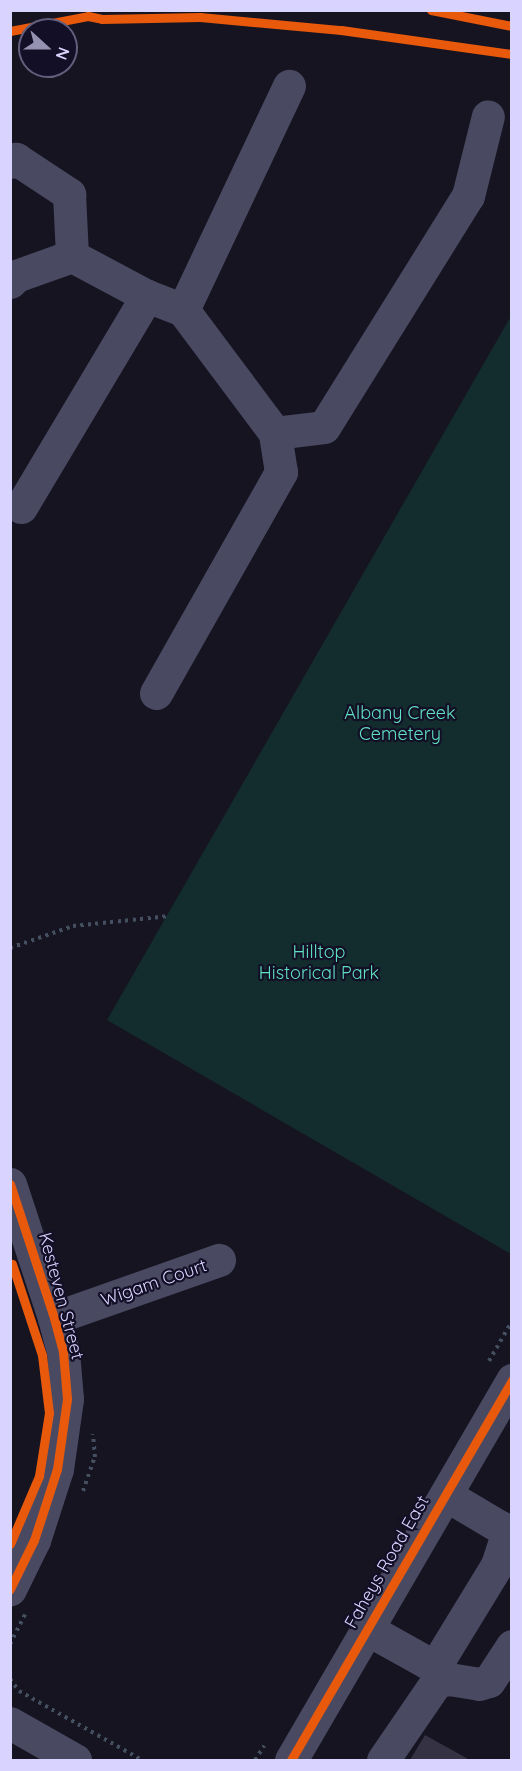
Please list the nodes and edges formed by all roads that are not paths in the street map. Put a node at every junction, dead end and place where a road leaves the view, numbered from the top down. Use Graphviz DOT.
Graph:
graph roads {
  1 [pos="289,86"];
  2 [pos="488,116"];
  3 [pos="10,162"];
  4 [pos="72,256"];
  5 [pos="10,282"];
  6 [pos="147,296"];
  7 [pos="183,309"];
  8 [pos="275,433"];
  9 [pos="21,507"];
  10 [pos="156,693"];
  11 [pos="10,1184"];
  12 [pos="18,1228"];
  13 [pos="219,1260"];
  14 [pos="54,1318"];
  15 [pos="512,1380"];
  16 [pos="446,1495"];
  17 [pos="506,1531"];
  18 [pos="10,1589"];
  19 [pos="367,1629"];
  20 [pos="512,1646"];
  21 [pos="429,1663"];
  22 [pos="463,1681"];
  23 [pos="10,1723"];
  24 [pos="75,1761"];
  25 [pos="291,1761"];
  26 [pos="382,1761"];
  1 -- 7 [label="street"];
  2 -- 8 [label="street"];
  3 -- 4 [label="street"];
  4 -- 5 [label="street"];
  4 -- 6 [label="street"];
  6 -- 7 [label="street"];
  6 -- 9 [label="street"];
  7 -- 8 [label="street"];
  8 -- 10 [label="street"];
  11 -- 12 [label="street, Kesteven Street"];
  12 -- 14 [label="street, Kesteven Street"];
  13 -- 14 [label="street, Wigam Court"];
  14 -- 18 [label="street, Kesteven Street"];
  15 -- 16 [label="street, Faheys Road East"];
  16 -- 17 [label="street"];
  16 -- 19 [label="street, Faheys Road East"];
  17 -- 21 [label="street"];
  19 -- 21 [label="street"];
  19 -- 25 [label="street, Faheys Road East"];
  20 -- 22 [label="street"];
  21 -- 22 [label="street"];
  22 -- 26 [label="street"];
  23 -- 24 [label="street"];
}
